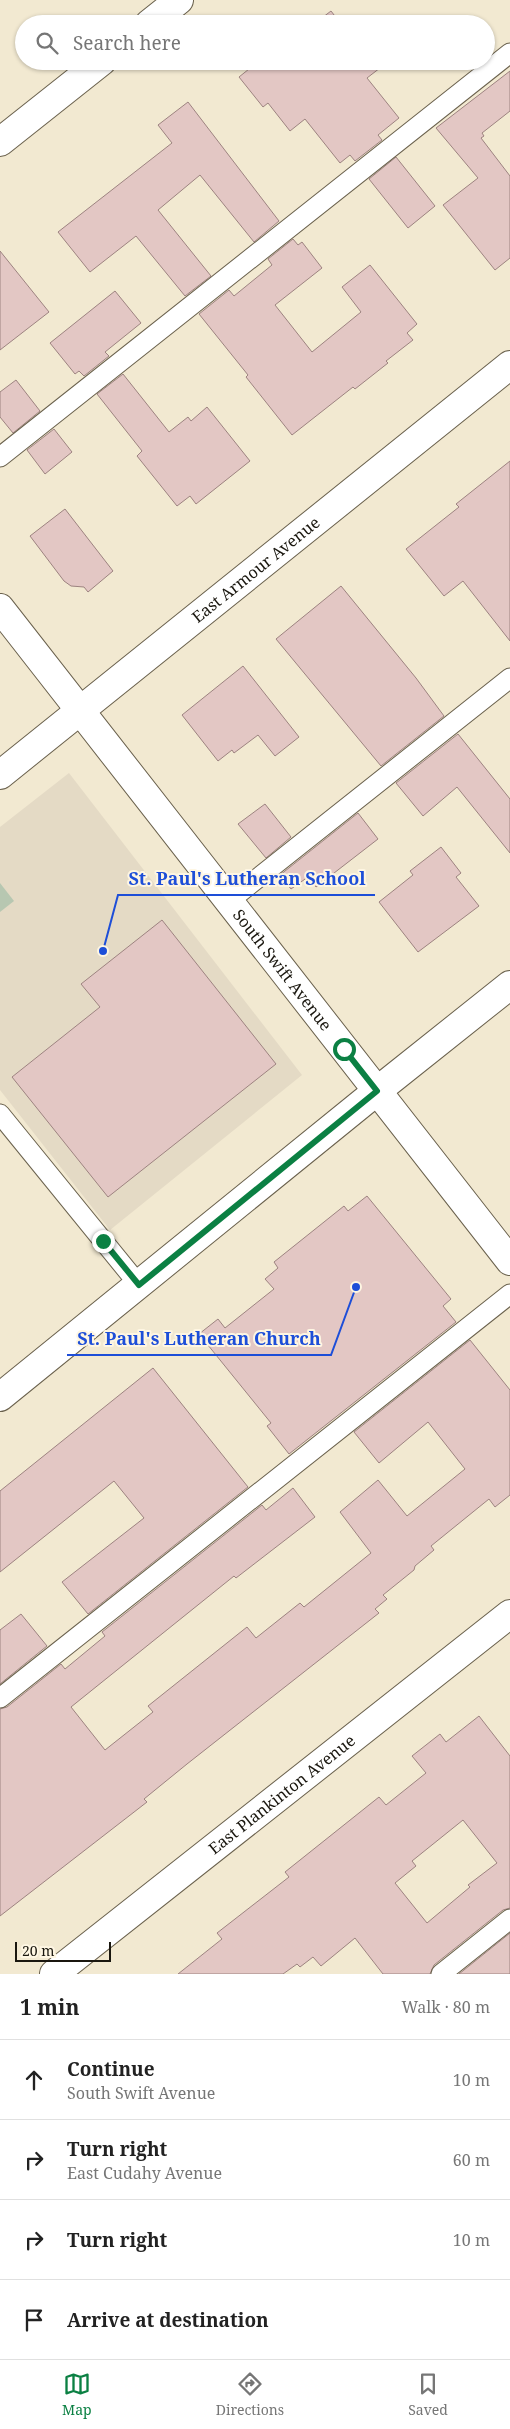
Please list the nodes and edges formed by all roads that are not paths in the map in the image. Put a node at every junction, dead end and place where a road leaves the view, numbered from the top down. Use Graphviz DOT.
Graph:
graph roads {
  1 [pos="179,0"];
  2 [pos="160,15"];
  3 [pos="510,53"];
  4 [pos="495,65"];
  5 [pos="91,70"];
  6 [pos="489,70"];
  7 [pos="0,142"];
  8 [pos="510,365"];
  9 [pos="0,457"];
  10 [pos="0,608"];
  11 [pos="510,678"];
  12 [pos="81,712"];
  13 [pos="0,775"];
  14 [pos="229,901"];
  15 [pos="510,985"];
  16 [pos="377,1091"];
  17 [pos="0,1114"];
  18 [pos="510,1261"];
  19 [pos="139,1285"];
  20 [pos="510,1294"];
  21 [pos="0,1397"];
  22 [pos="510,1614"];
  23 [pos="0,1698"];
  24 [pos="510,1919"];
  25 [pos="54,1974"];
  26 [pos="441,1974"];
  1 -- 2 [label="street"];
  3 -- 4 [label="lane"];
  5 -- 7 [label="street"];
  6 -- 9 [label="lane"];
  8 -- 12 [label="street, East Armour Avenue"];
  10 -- 12 [label="street, South Swift Avenue"];
  11 -- 14 [label="lane"];
  12 -- 13 [label="street, East Armour Avenue"];
  12 -- 14 [label="street, South Swift Avenue"];
  14 -- 16 [label="street, South Swift Avenue"];
  15 -- 16 [label="street"];
  16 -- 18 [label="street, South Swift Avenue"];
  16 -- 19 [label="street"];
  17 -- 19 [label="lane"];
  19 -- 21 [label="street"];
  20 -- 23 [label="lane"];
  22 -- 25 [label="street, East Plankinton Avenue"];
  24 -- 26 [label="lane"];
}
